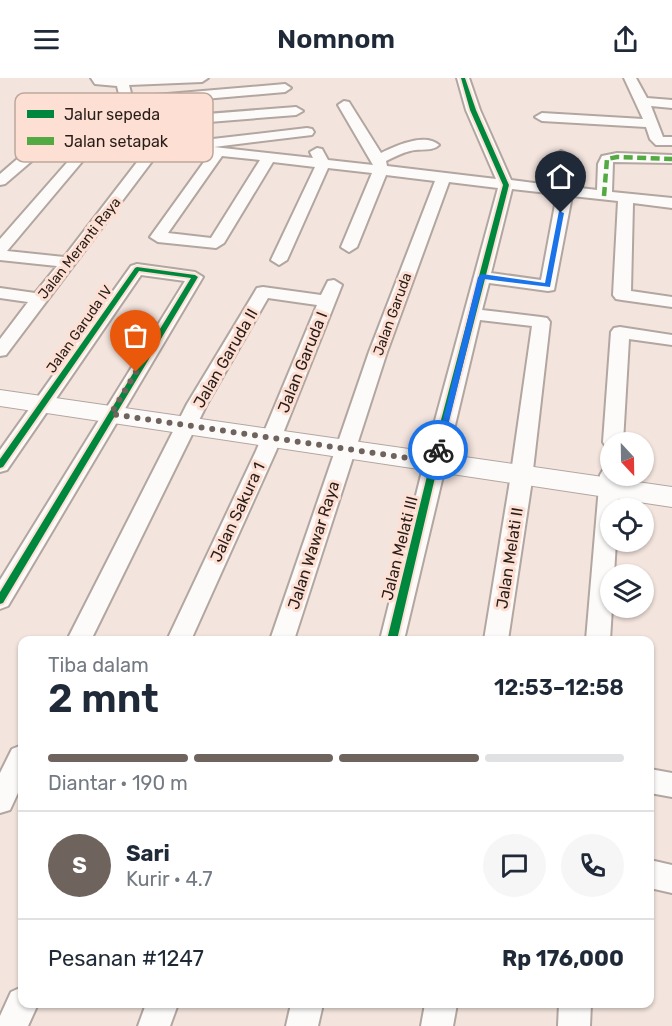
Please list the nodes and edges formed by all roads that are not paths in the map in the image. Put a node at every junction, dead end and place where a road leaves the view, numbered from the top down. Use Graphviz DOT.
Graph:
graph roads {
  1 [pos="97,78"];
  2 [pos="202,78"];
  3 [pos="463,78"];
  4 [pos="630,78"];
  5 [pos="128,81"];
  6 [pos="282,83"];
  7 [pos="196,93"];
  8 [pos="643,102"];
  9 [pos="672,104"];
  10 [pos="344,105"];
  11 [pos="296,111"];
  12 [pos="542,117"];
  13 [pos="213,118"];
  14 [pos="650,123"];
  15 [pos="307,132"];
  16 [pos="672,141"];
  17 [pos="213,143"];
  18 [pos="432,145"];
  19 [pos="213,151"];
  20 [pos="219,152"];
  21 [pos="561,155"];
  22 [pos="269,157"];
  23 [pos="672,159"];
  24 [pos="213,160"];
  25 [pos="22,162"];
  26 [pos="74,162"];
  27 [pos="146,162"];
  28 [pos="212,162"];
  29 [pos="323,164"];
  30 [pos="380,165"];
  31 [pos="443,179"];
  32 [pos="0,181"];
  33 [pos="506,184"];
  34 [pos="565,191"];
  35 [pos="604,196"];
  36 [pos="626,198"];
  37 [pos="672,204"];
  38 [pos="349,247"];
  39 [pos="0,249"];
  40 [pos="0,255"];
  41 [pos="279,260"];
  42 [pos="68,262"];
  43 [pos="482,277"];
  44 [pos="0,293"];
  45 [pos="330,293"];
  46 [pos="40,299"];
  47 [pos="672,302"];
  48 [pos="472,314"];
  49 [pos="672,340"];
  50 [pos="3,343"];
  51 [pos="0,398"];
  52 [pos="43,404"];
  53 [pos="111,414"];
  54 [pos="188,425"];
  55 [pos="614,432"];
  56 [pos="271,438"];
  57 [pos="344,448"];
  58 [pos="435,462"];
  59 [pos="0,465"];
  60 [pos="521,475"];
  61 [pos="600,480"];
  62 [pos="610,486"];
  63 [pos="629,486"];
  64 [pos="672,497"];
  65 [pos="0,600"];
  66 [pos="81,636"];
  67 [pos="181,636"];
  68 [pos="283,636"];
  69 [pos="393,636"];
  70 [pos="497,636"];
  71 [pos="598,636"];
  72 [pos="18,765"];
  73 [pos="654,782"];
  74 [pos="672,785"];
  75 [pos="0,801"];
  76 [pos="654,875"];
  77 [pos="672,879"];
  78 [pos="20,1008"];
  79 [pos="161,1008"];
  80 [pos="306,1008"];
  81 [pos="440,1008"];
  82 [pos="575,1008"];
  83 [pos="12,1026"];
  84 [pos="154,1026"];
  85 [pos="302,1026"];
  86 [pos="437,1026"];
  87 [pos="574,1026"];
  1 -- 5 [label="street"];
  2 -- 5 [label="street"];
  3 -- 33 [label="street"];
  4 -- 8 [label="street"];
  6 -- 7 [label="street"];
  6 -- 11 [label="street"];
  8 -- 9 [label="street"];
  8 -- 14 [label="street"];
  10 -- 30 [label="street"];
  11 -- 13 [label="street"];
  11 -- 15 [label="street"];
  12 -- 14 [label="street"];
  14 -- 16 [label="street"];
  15 -- 17 [label="street"];
  15 -- 29 [label="street"];
  18 -- 30 [label="street"];
  19 -- 20 [label="street"];
  20 -- 22 [label="street"];
  20 -- 24 [label="street"];
  21 -- 34 [label="street"];
  22 -- 28 [label="street"];
  22 -- 29 [label="street"];
  23 -- 35 [label="street"];
  25 -- 32 [label="street"];
  26 -- 39 [label="street"];
  27 -- 42 [label="street, Jalan Meranti Raya"];
  29 -- 30 [label="street"];
  29 -- 41 [label="street"];
  30 -- 31 [label="street"];
  30 -- 38 [label="street"];
  31 -- 33 [label="street"];
  31 -- 57 [label="street, Jalan Garuda"];
  33 -- 34 [label="street"];
  33 -- 43 [label="street, Jalan Melati III"];
  34 -- 35 [label="street"];
  34 -- 43 [label="street"];
  35 -- 36 [label="street"];
  36 -- 37 [label="street"];
  36 -- 47 [label="street"];
  40 -- 42 [label="street"];
  42 -- 46 [label="street, Jalan Meranti Raya"];
  43 -- 48 [label="street, Jalan Melati III"];
  44 -- 46 [label="street"];
  45 -- 54 [label="street, Jalan Garuda II"];
  45 -- 56 [label="street, Jalan Garuda I"];
  46 -- 50 [label="street, Jalan Meranti Raya"];
  48 -- 58 [label="street, Jalan Melati III"];
  48 -- 60 [label="street, Jalan Melati II"];
  49 -- 55 [label="street"];
  51 -- 52 [label="main road"];
  52 -- 53 [label="main road"];
  52 -- 53 [label="street, Jalan Garuda IV"];
  52 -- 59 [label="street, Jalan Garuda IV"];
  53 -- 54 [label="main road"];
  53 -- 65 [label="street"];
  54 -- 56 [label="main road"];
  54 -- 66 [label="street, Jalan Garuda II"];
  56 -- 57 [label="main road"];
  56 -- 67 [label="street, Jalan Sakura 1"];
  57 -- 58 [label="main road"];
  57 -- 68 [label="street, Jalan Wawar Raya"];
  58 -- 60 [label="main road"];
  58 -- 69 [label="street, Jalan Melati III"];
  60 -- 61 [label="main road"];
  60 -- 70 [label="street, Jalan Melati II"];
  62 -- 71 [label="street"];
  63 -- 64 [label="main road"];
  72 -- 75 [label="street"];
  73 -- 74 [label="street"];
  76 -- 77 [label="street"];
  78 -- 83 [label="street"];
  79 -- 84 [label="street"];
  80 -- 85 [label="street"];
  81 -- 86 [label="street"];
  82 -- 87 [label="street"];
}
